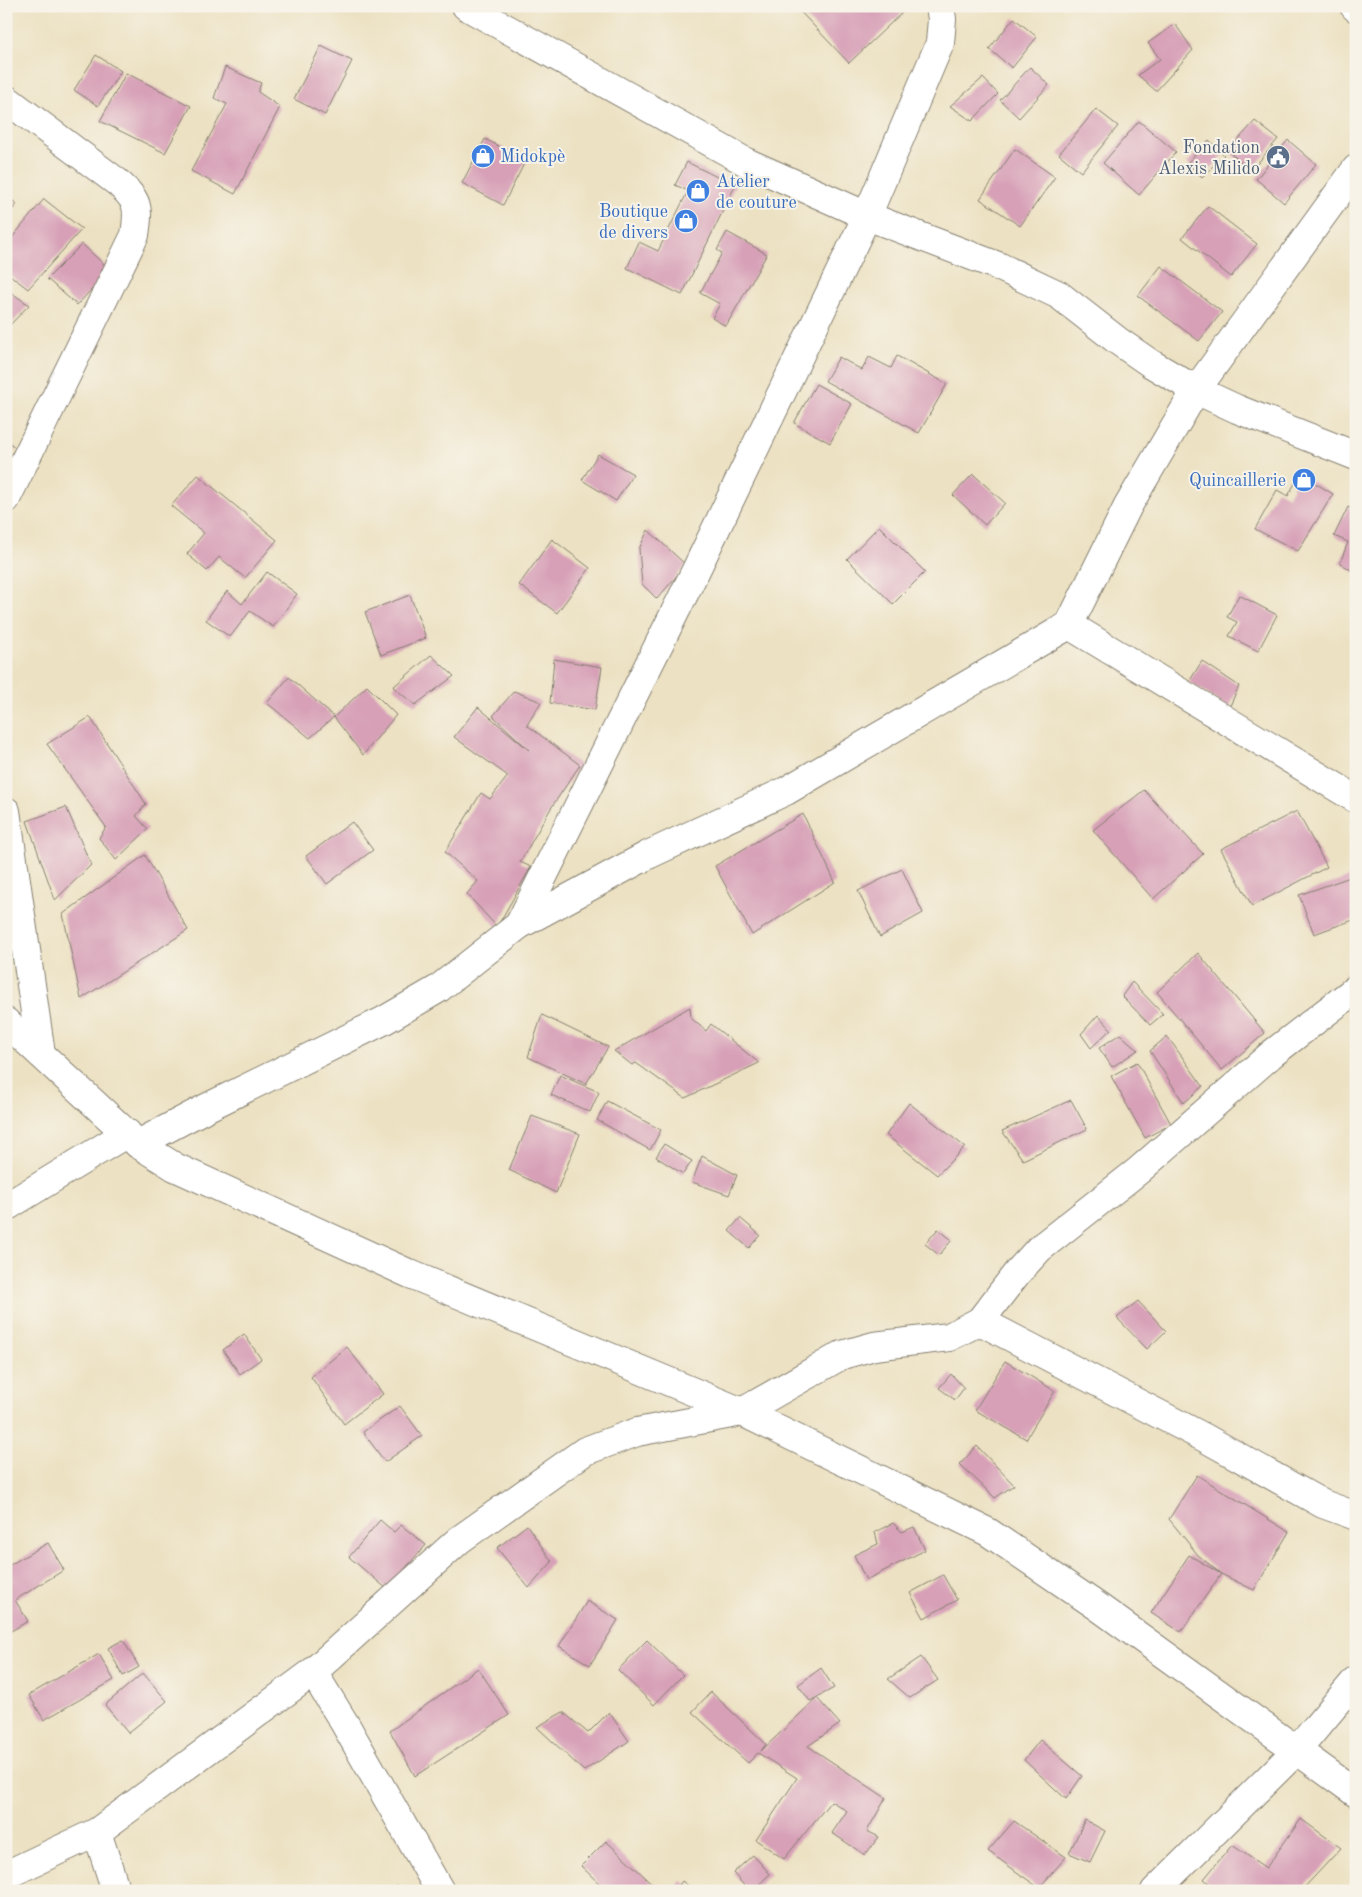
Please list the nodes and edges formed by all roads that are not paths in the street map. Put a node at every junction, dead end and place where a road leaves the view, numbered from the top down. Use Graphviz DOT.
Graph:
graph roads {
  1 [pos="466,6"];
  2 [pos="940,6"];
  3 [pos="6,99"];
  4 [pos="1356,170"];
  5 [pos="867,216"];
  6 [pos="1196,390"];
  7 [pos="1356,456"];
  8 [pos="6,499"];
  9 [pos="1069,625"];
  10 [pos="1356,798"];
  11 [pos="6,812"];
  12 [pos="519,925"];
  13 [pos="1356,989"];
  14 [pos="6,1022"];
  15 [pos="41,1054"];
  16 [pos="132,1139"];
  17 [pos="6,1207"];
  18 [pos="980,1322"];
  19 [pos="742,1412"];
  20 [pos="1356,1516"];
  21 [pos="313,1672"];
  22 [pos="1356,1680"];
  23 [pos="1297,1750"];
  24 [pos="1356,1794"];
  25 [pos="98,1832"];
  26 [pos="6,1875"];
  27 [pos="116,1891"];
  28 [pos="440,1891"];
  29 [pos="1155,1891"];
  1 -- 5 [label="street"];
  2 -- 5 [label="street"];
  3 -- 8 [label="street"];
  4 -- 6 [label="street"];
  5 -- 6 [label="street"];
  5 -- 12 [label="street"];
  6 -- 7 [label="street"];
  6 -- 9 [label="street"];
  9 -- 10 [label="street"];
  9 -- 12 [label="street"];
  11 -- 15 [label="street"];
  12 -- 16 [label="street"];
  13 -- 18 [label="street"];
  14 -- 15 [label="street"];
  15 -- 16 [label="street"];
  16 -- 17 [label="street"];
  16 -- 19 [label="street"];
  18 -- 19 [label="street"];
  18 -- 20 [label="street"];
  19 -- 21 [label="street"];
  19 -- 23 [label="street"];
  21 -- 25 [label="street"];
  21 -- 28 [label="street"];
  22 -- 23 [label="street"];
  23 -- 24 [label="street"];
  23 -- 29 [label="street"];
  25 -- 26 [label="street"];
  25 -- 27 [label="street"];
}
